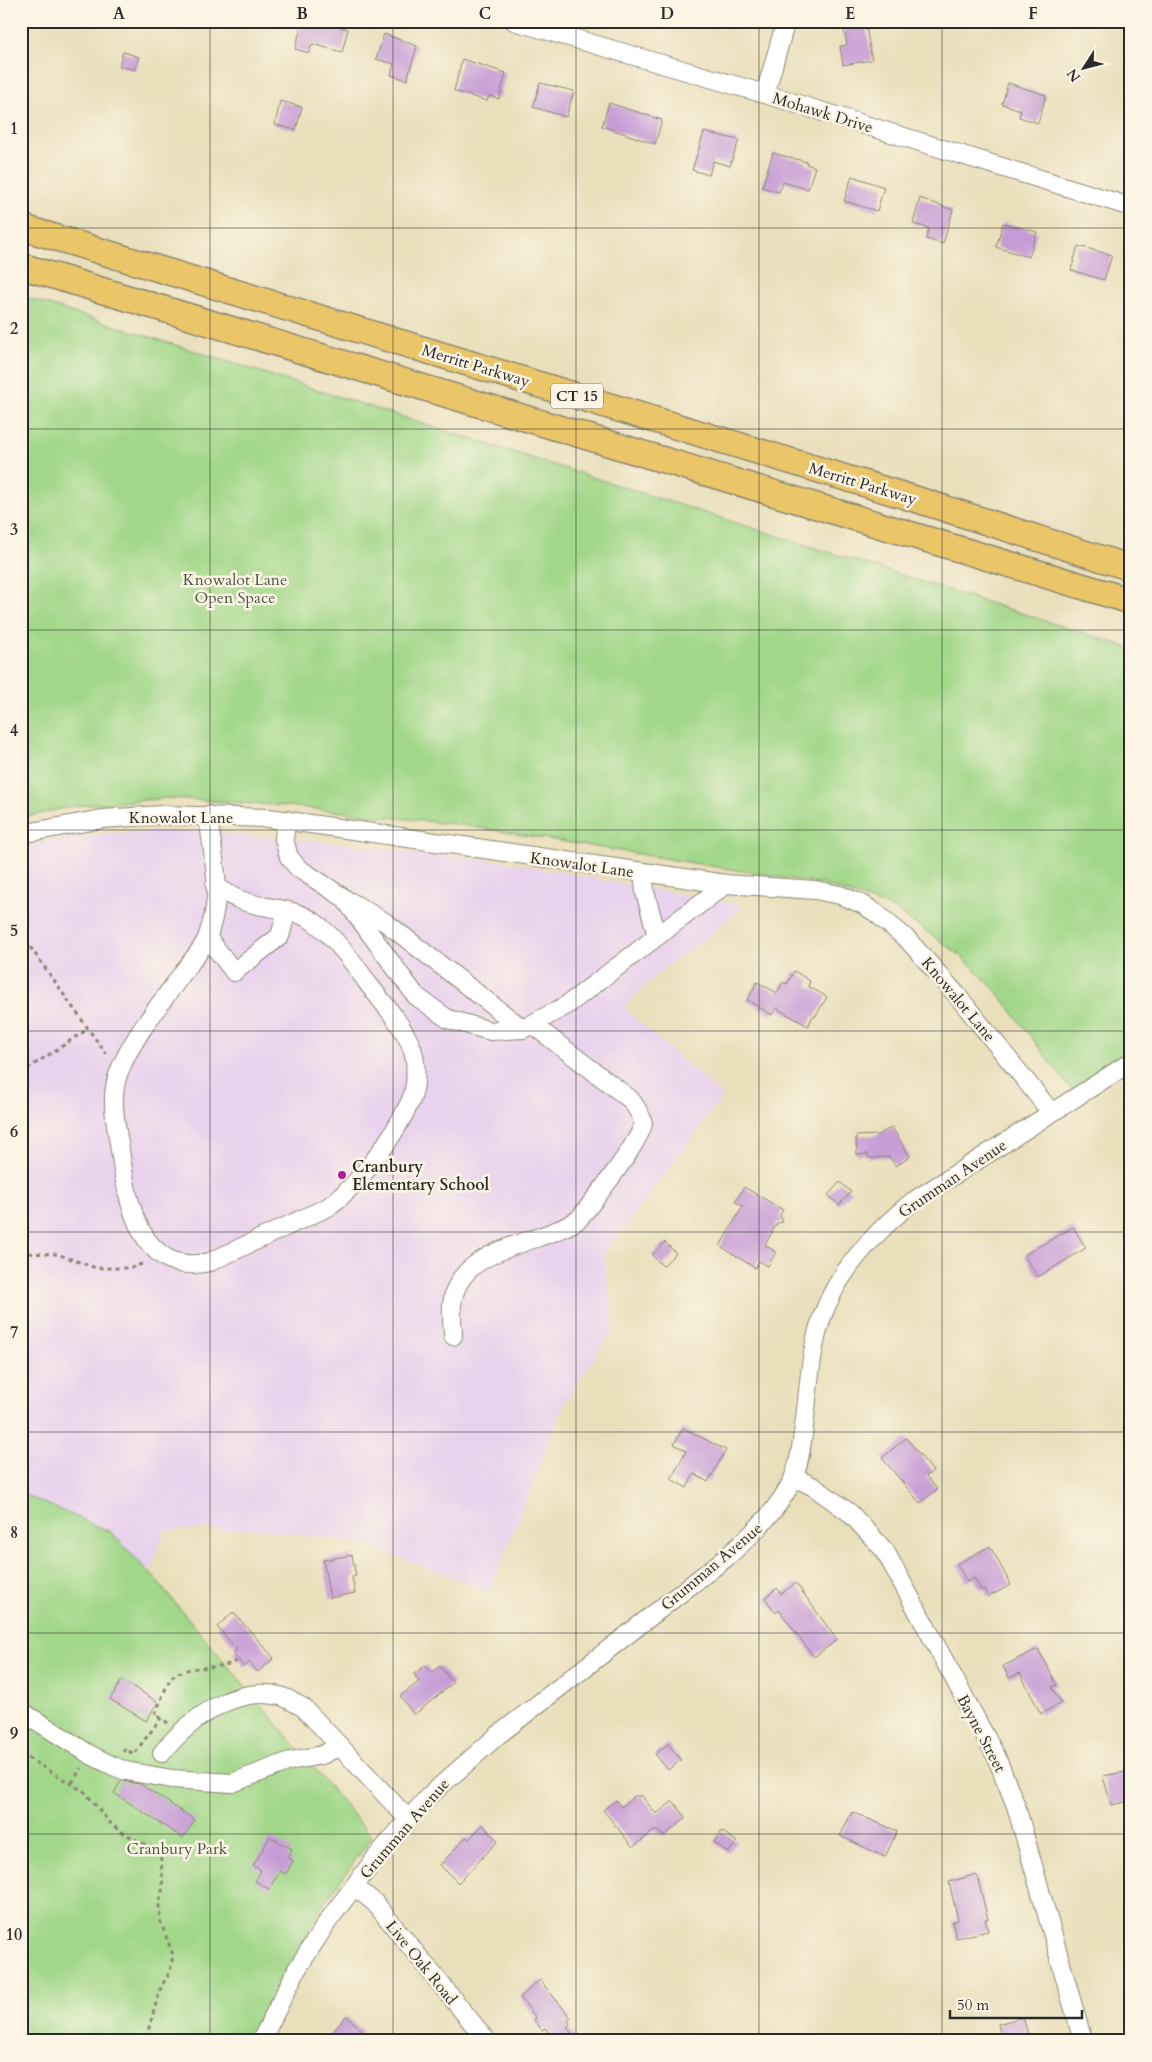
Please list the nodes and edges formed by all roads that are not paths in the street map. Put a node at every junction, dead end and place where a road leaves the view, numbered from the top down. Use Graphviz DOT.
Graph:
graph roads {
  1 [pos="514,21"];
  2 [pos="786,21"];
  3 [pos="765,94"];
  4 [pos="1131,207"];
  5 [pos="21,227"];
  6 [pos="21,266"];
  7 [pos="1131,568"];
  8 [pos="1131,602"];
  9 [pos="208,815"];
  10 [pos="286,820"];
  11 [pos="21,834"];
  12 [pos="643,872"];
  13 [pos="726,884"];
  14 [pos="215,886"];
  15 [pos="344,898"];
  16 [pos="287,911"];
  17 [pos="657,936"];
  18 [pos="208,938"];
  19 [pos="528,1027"];
  20 [pos="1131,1062"];
  21 [pos="1051,1112"];
  22 [pos="454,1336"];
  23 [pos="794,1477"];
  24 [pos="21,1711"];
  25 [pos="340,1746"];
  26 [pos="162,1753"];
  27 [pos="408,1819"];
  28 [pos="354,1886"];
  29 [pos="261,2041"];
  30 [pos="487,2041"];
  31 [pos="1083,2041"];
  1 -- 3 [label="street, Mohawk Drive"];
  2 -- 3 [label="street"];
  3 -- 4 [label="street, Mohawk Drive"];
  5 -- 7 [label="highway, Merritt Parkway / CT 15"];
  6 -- 8 [label="highway, CT 15"];
  9 -- 10 [label="street, Knowalot Lane"];
  9 -- 11 [label="street, Knowalot Lane"];
  9 -- 14 [label="street"];
  10 -- 12 [label="street, Knowalot Lane"];
  10 -- 15 [label="street"];
  12 -- 13 [label="street, Knowalot Lane"];
  12 -- 17 [label="street"];
  13 -- 17 [label="street"];
  13 -- 21 [label="street, Knowalot Lane"];
  14 -- 16 [label="street"];
  14 -- 18 [label="street"];
  15 -- 19 [label="street"];
  15 -- 19 [label="street"];
  16 -- 18 [label="street"];
  16 -- 18 [label="street"];
  17 -- 19 [label="street"];
  19 -- 22 [label="street"];
  20 -- 21 [label="street, Grumman Avenue"];
  21 -- 23 [label="street, Grumman Avenue"];
  23 -- 27 [label="street, Grumman Avenue"];
  23 -- 31 [label="street, Bayne Street"];
  24 -- 25 [label="street"];
  25 -- 26 [label="street"];
  25 -- 27 [label="street"];
  27 -- 28 [label="street, Grumman Avenue"];
  28 -- 29 [label="street, Grumman Avenue"];
  28 -- 30 [label="street, Live Oak Road"];
}
